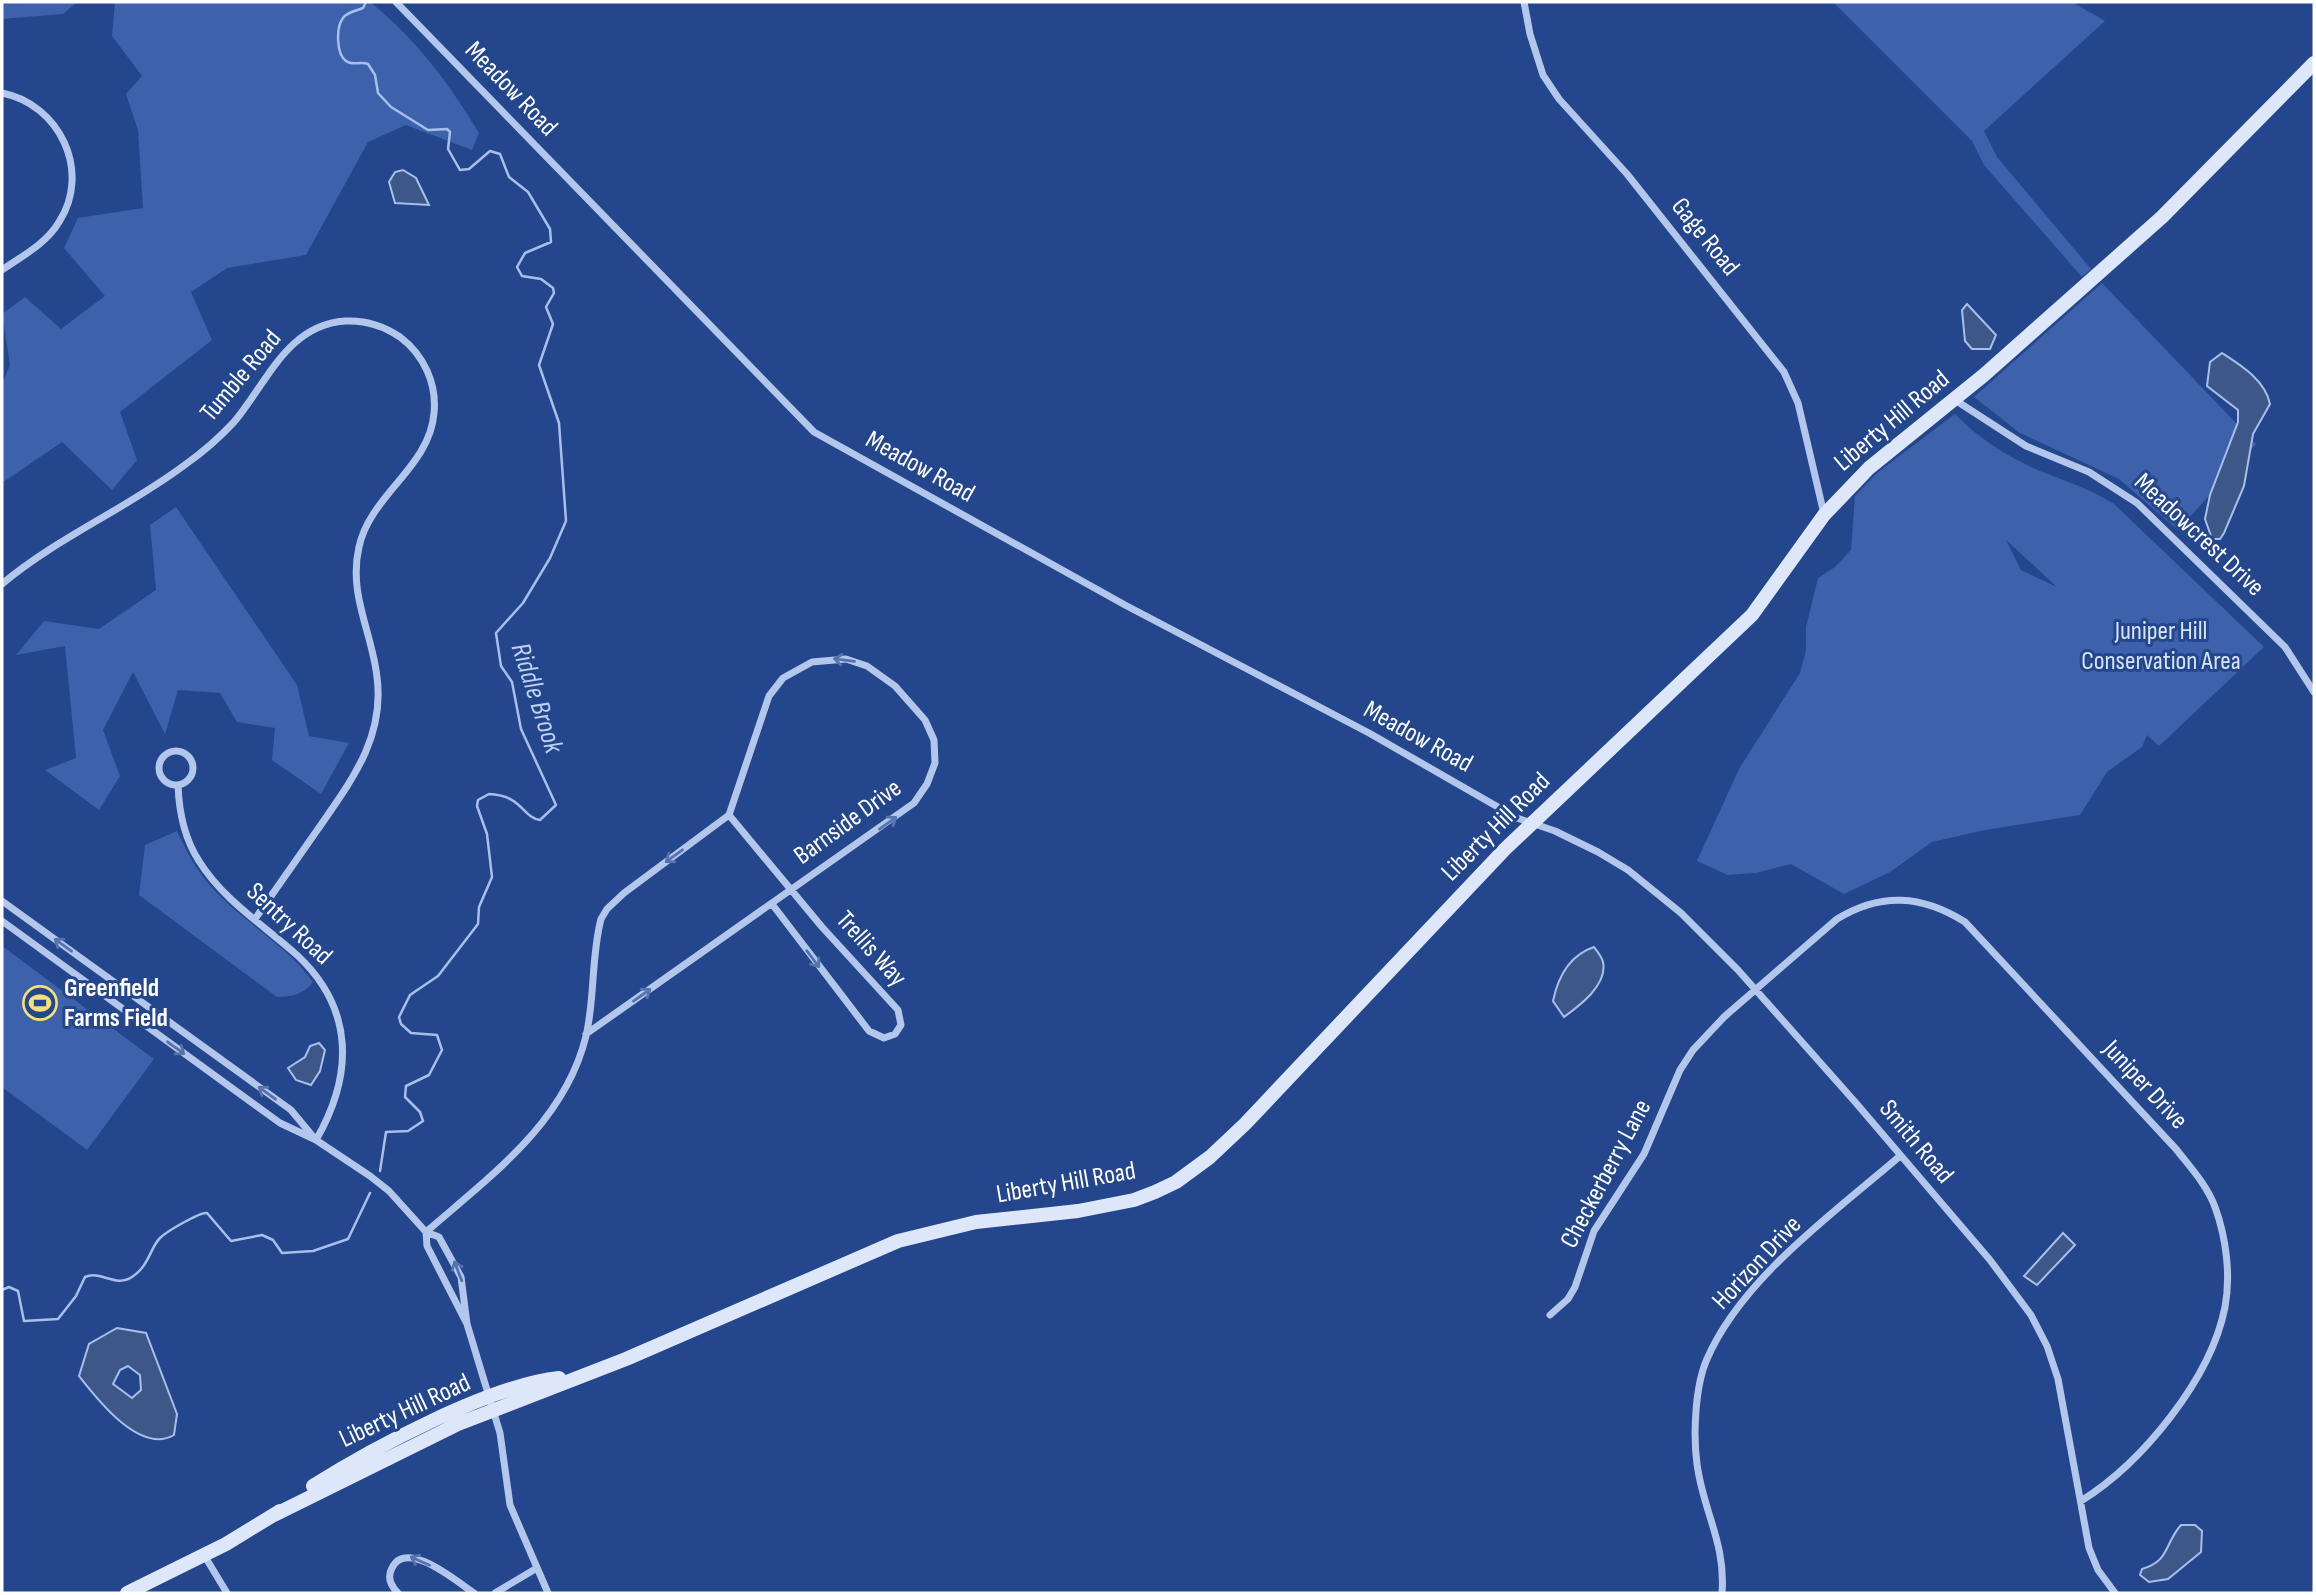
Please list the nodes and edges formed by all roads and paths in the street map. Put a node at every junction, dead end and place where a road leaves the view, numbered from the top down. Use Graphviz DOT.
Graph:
graph roads {
  1 [pos="1524,2"];
  2 [pos="399,4"];
  3 [pos="2314,63"];
  4 [pos="2,93"];
  5 [pos="2,270"];
  6 [pos="1955,400"];
  7 [pos="1824,515"];
  8 [pos="2,583"];
  9 [pos="2314,692"];
  10 [pos="178,785"];
  11 [pos="729,815"];
  12 [pos="1532,824"];
  13 [pos="792,889"];
  14 [pos="2,901"];
  15 [pos="772,904"];
  16 [pos="255,919"];
  17 [pos="2,921"];
  18 [pos="1757,990"];
  19 [pos="586,1034"];
  20 [pos="316,1140"];
  21 [pos="1900,1156"];
  22 [pos="426,1232"];
  23 [pos="1550,1315"];
  24 [pos="467,1324"];
  25 [pos="491,1403"];
  26 [pos="2081,1501"];
  27 [pos="204,1555"];
  28 [pos="537,1568"];
  29 [pos="127,1593"];
  30 [pos="227,1593"];
  31 [pos="398,1593"];
  32 [pos="474,1593"];
  33 [pos="495,1593"];
  34 [pos="548,1593"];
  35 [pos="1722,1593"];
  36 [pos="2115,1593"];
  1 -- 7 [label="street, Gage Road"];
  2 -- 12 [label="street, Meadow Road"];
  3 -- 6 [label="street, Liberty Hill Road"];
  4 -- 5 [label="street"];
  6 -- 7 [label="street, Liberty Hill Road"];
  6 -- 9 [label="street, Meadowcrest Drive"];
  7 -- 12 [label="street, Liberty Hill Road"];
  8 -- 16 [label="street, Tumble Road"];
  10 -- 10 [label="street"];
  10 -- 16 [label="street, Sentry Road"];
  11 -- 13 [label="street, Trellis Way"];
  13 -- 11 [label="street, Barnside Drive, one-way"];
  11 -- 19 [label="street, one-way"];
  12 -- 18 [label="street, Smith Road"];
  12 -- 25 [label="street, Liberty Hill Road"];
  13 -- 15 [label="street, Barnside Drive"];
  15 -- 13 [label="street, Trellis Way, one-way"];
  20 -- 14 [label="street, one-way"];
  19 -- 15 [label="street, Barnside Drive, one-way"];
  16 -- 20 [label="street, Sentry Road"];
  17 -- 20 [label="street, one-way"];
  18 -- 21 [label="street, Smith Road"];
  18 -- 23 [label="street, Checkerberry Lane"];
  18 -- 26 [label="street, Juniper Drive"];
  19 -- 22 [label="street"];
  20 -- 22 [label="street"];
  21 -- 26 [label="street, Smith Road"];
  21 -- 35 [label="street, Horizon Drive"];
  22 -- 24 [label="street"];
  24 -- 22 [label="street, one-way"];
  24 -- 25 [label="street"];
  25 -- 27 [label="street, Liberty Hill Road"];
  25 -- 28 [label="street"];
  26 -- 36 [label="street, Smith Road"];
  27 -- 29 [label="street, Liberty Hill Road"];
  27 -- 30 [label="street"];
  28 -- 33 [label="street"];
  28 -- 34 [label="street"];
  32 -- 31 [label="street, one-way"];
}
